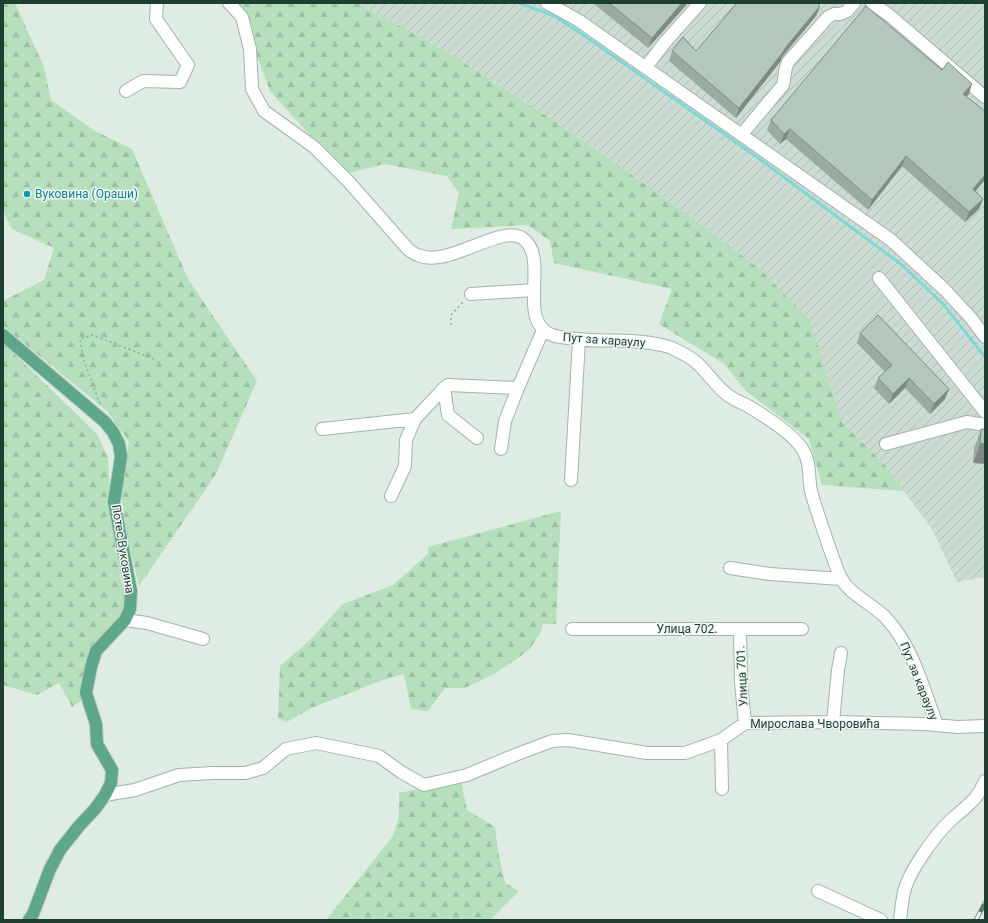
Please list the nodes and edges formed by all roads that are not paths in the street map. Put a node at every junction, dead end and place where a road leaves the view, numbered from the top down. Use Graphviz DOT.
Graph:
graph roads {
  1 [pos="157,3"];
  2 [pos="229,3"];
  3 [pos="547,3"];
  4 [pos="700,3"];
  5 [pos="854,3"];
  6 [pos="872,3"];
  7 [pos="646,67"];
  8 [pos="126,91"];
  9 [pos="985,97"];
  10 [pos="742,134"];
  11 [pos="879,278"];
  12 [pos="534,290"];
  13 [pos="471,294"];
  14 [pos="543,330"];
  15 [pos="3,335"];
  16 [pos="985,337"];
  17 [pos="579,340"];
  18 [pos="444,388"];
  19 [pos="518,388"];
  20 [pos="985,412"];
  21 [pos="415,419"];
  22 [pos="985,425"];
  23 [pos="322,429"];
  24 [pos="477,438"];
  25 [pos="886,444"];
  26 [pos="501,449"];
  27 [pos="571,480"];
  28 [pos="391,496"];
  29 [pos="730,568"];
  30 [pos="841,579"];
  31 [pos="125,620"];
  32 [pos="572,629"];
  33 [pos="740,629"];
  34 [pos="802,629"];
  35 [pos="203,639"];
  36 [pos="841,653"];
  37 [pos="833,722"];
  38 [pos="746,723"];
  39 [pos="937,725"];
  40 [pos="985,726"];
  41 [pos="721,740"];
  42 [pos="985,781"];
  43 [pos="722,789"];
  44 [pos="105,795"];
  45 [pos="818,891"];
  46 [pos="29,920"];
  47 [pos="881,920"];
  48 [pos="900,920"];
  1 -- 8 [label="street"];
  2 -- 12 [label="street"];
  3 -- 7 [label="street"];
  4 -- 7 [label="street"];
  5 -- 10 [label="street"];
  6 -- 9 [label="street"];
  7 -- 10 [label="street"];
  10 -- 16 [label="street"];
  11 -- 20 [label="street"];
  12 -- 13 [label="street"];
  12 -- 14 [label="street"];
  14 -- 17 [label="street, Пут за караулу"];
  14 -- 19 [label="street"];
  15 -- 31 [label="main road, Потес Вуковина"];
  17 -- 27 [label="street"];
  17 -- 30 [label="street, Пут за караулу"];
  18 -- 19 [label="street"];
  18 -- 21 [label="street"];
  18 -- 24 [label="street"];
  19 -- 26 [label="street"];
  21 -- 23 [label="street"];
  21 -- 28 [label="street"];
  22 -- 25 [label="street"];
  29 -- 30 [label="street"];
  30 -- 39 [label="street, Пут за караулу"];
  31 -- 35 [label="street"];
  31 -- 44 [label="main road, Потес Вуковина"];
  32 -- 33 [label="street, Улица 702."];
  33 -- 34 [label="street, Улица 702."];
  33 -- 38 [label="street, Улица 701."];
  36 -- 37 [label="street"];
  37 -- 38 [label="street, Мирослава Чворовића"];
  37 -- 39 [label="street, Мирослава Чворовића"];
  38 -- 41 [label="street, Мирослава Чворовића"];
  39 -- 40 [label="street, Мирослава Чворовића"];
  41 -- 43 [label="street"];
  41 -- 44 [label="street, Мирослава Чворовића"];
  42 -- 48 [label="street"];
  44 -- 46 [label="main road, Потес Вуковина"];
  45 -- 47 [label="street"];
}
